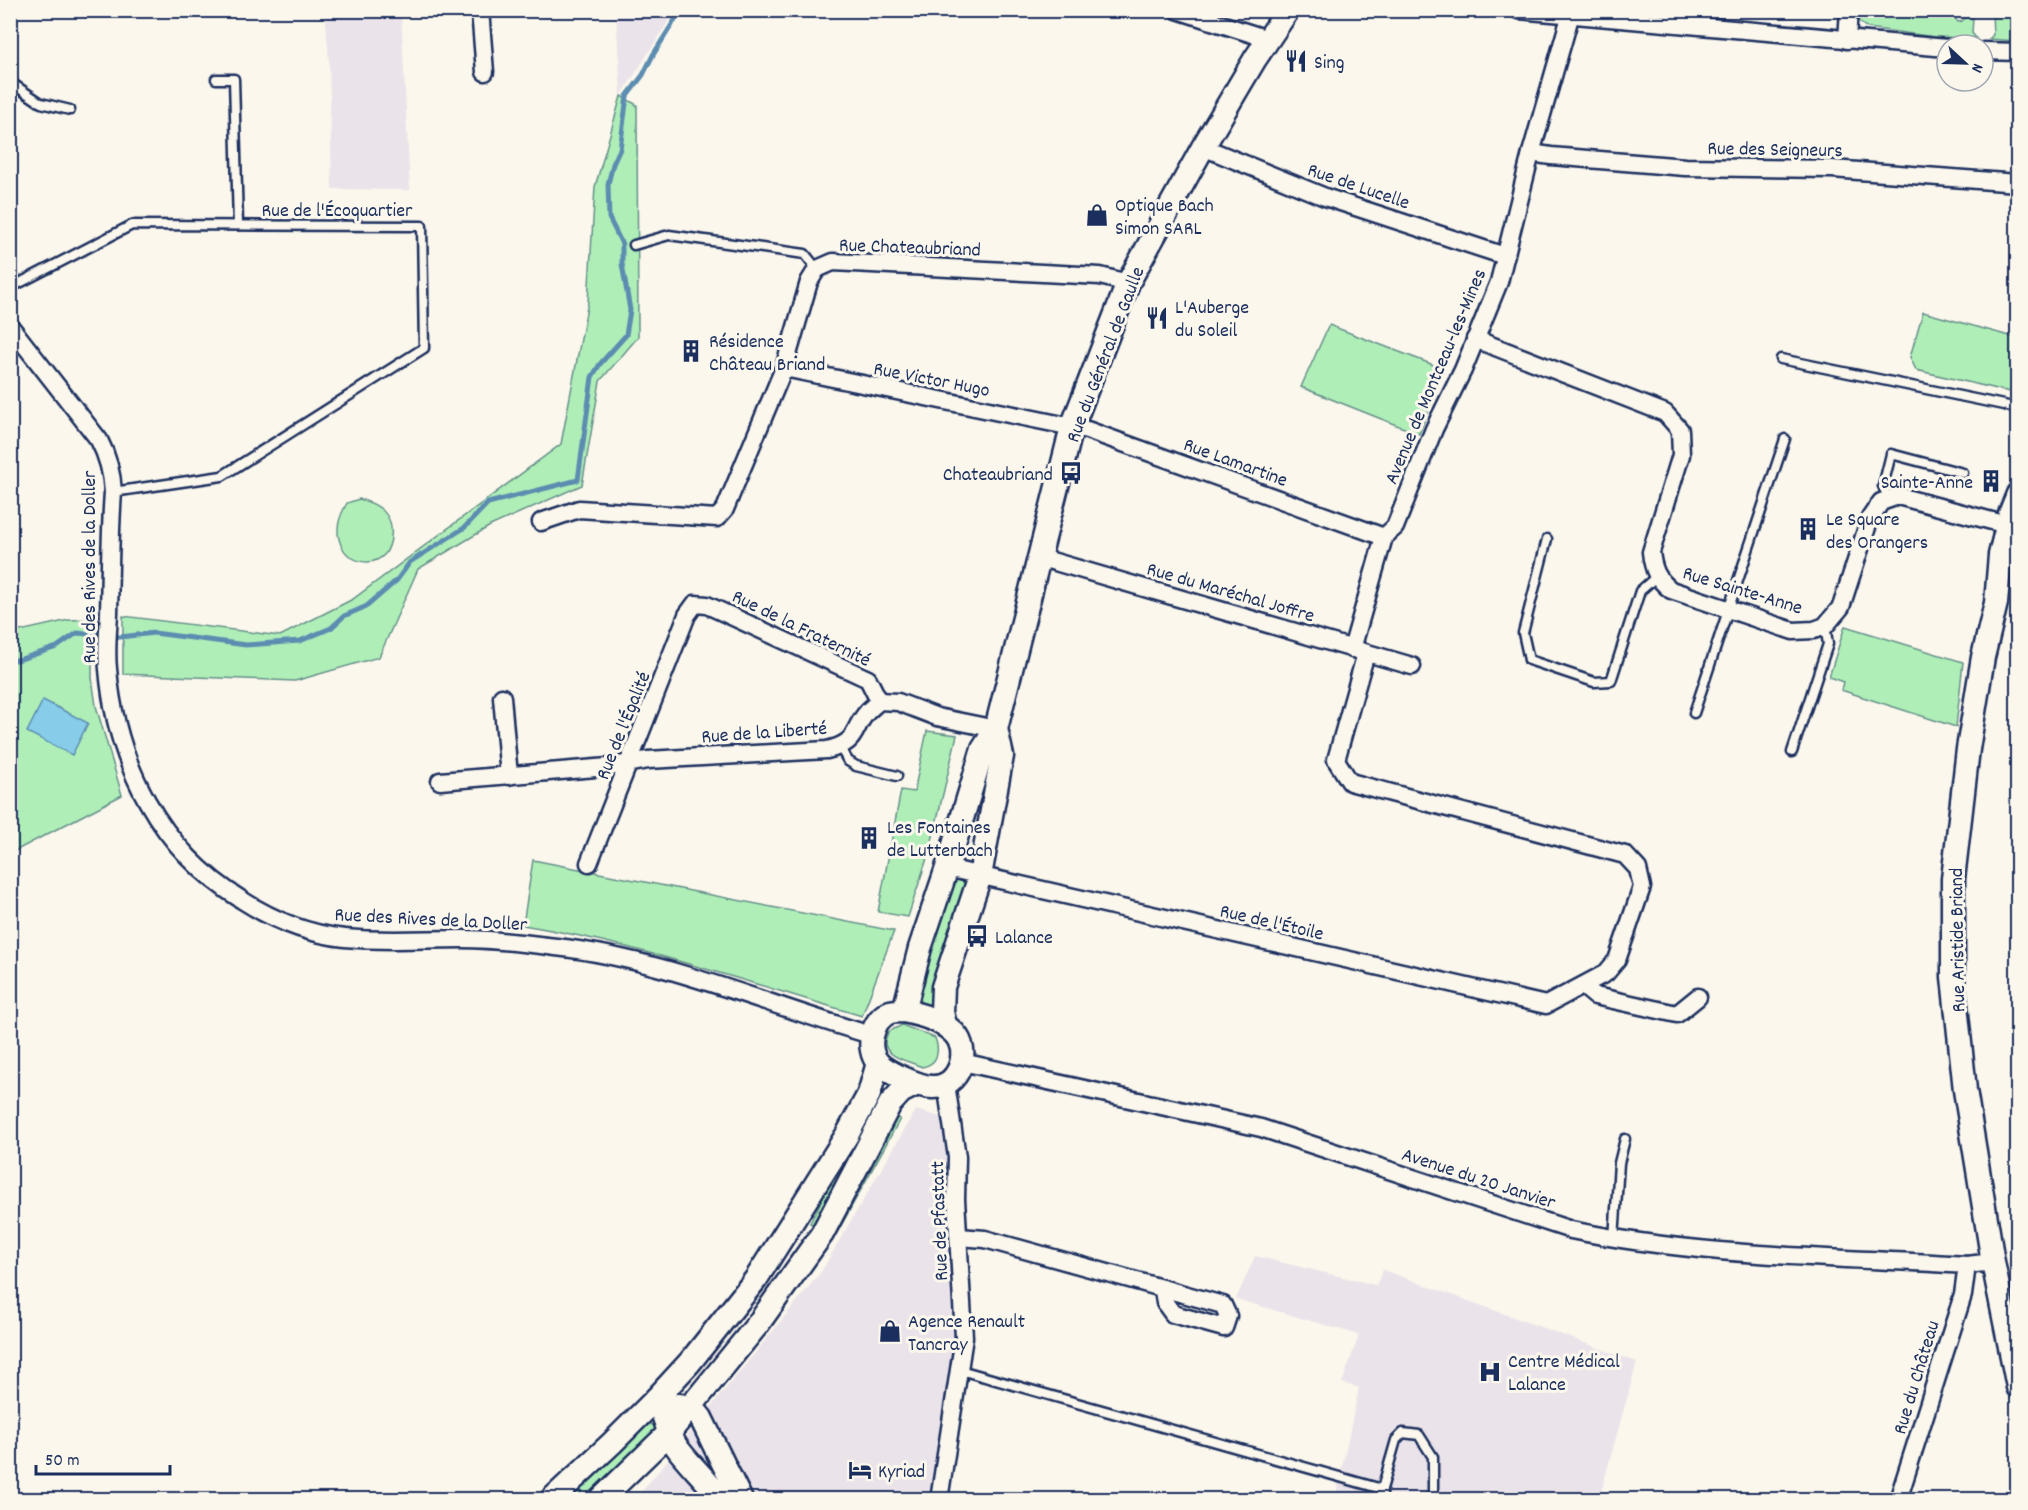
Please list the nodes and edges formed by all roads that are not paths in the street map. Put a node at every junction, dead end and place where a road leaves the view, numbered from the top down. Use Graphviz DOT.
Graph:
graph roads {
  1 [pos="480,10"];
  2 [pos="1177,10"];
  3 [pos="1288,10"];
  4 [pos="1518,10"];
  5 [pos="1849,10"];
  6 [pos="1571,13"];
  7 [pos="1268,39"];
  8 [pos="1847,40"];
  9 [pos="1935,47"];
  10 [pos="1995,51"];
  11 [pos="2018,52"];
  12 [pos="486,72"];
  13 [pos="216,79"];
  14 [pos="10,82"];
  15 [pos="70,110"];
  16 [pos="1203,147"];
  17 [pos="1531,153"];
  18 [pos="2018,183"];
  19 [pos="238,225"];
  20 [pos="634,245"];
  21 [pos="1505,256"];
  22 [pos="817,269"];
  23 [pos="1128,283"];
  24 [pos="10,288"];
  25 [pos="10,326"];
  26 [pos="1475,339"];
  27 [pos="1781,359"];
  28 [pos="784,368"];
  29 [pos="2018,408"];
  30 [pos="1072,427"];
  31 [pos="1785,439"];
  32 [pos="1963,473"];
  33 [pos="112,492"];
  34 [pos="1888,500"];
  35 [pos="2013,513"];
  36 [pos="541,522"];
  37 [pos="1384,537"];
  38 [pos="1547,539"];
  39 [pos="1038,557"];
  40 [pos="1657,576"];
  41 [pos="695,604"];
  42 [pos="1729,608"];
  43 [pos="1825,626"];
  44 [pos="1359,651"];
  45 [pos="1412,666"];
  46 [pos="502,697"];
  47 [pos="879,701"];
  48 [pos="1694,714"];
  49 [pos="996,729"];
  50 [pos="840,747"];
  51 [pos="1792,752"];
  52 [pos="630,763"];
  53 [pos="509,776"];
  54 [pos="897,776"];
  55 [pos="440,781"];
  56 [pos="589,863"];
  57 [pos="947,868"];
  58 [pos="980,876"];
  59 [pos="1584,986"];
  60 [pos="1698,997"];
  61 [pos="904,1011"];
  62 [pos="945,1025"];
  63 [pos="871,1035"];
  64 [pos="962,1062"];
  65 [pos="878,1063"];
  66 [pos="917,1084"];
  67 [pos="946,1084"];
  68 [pos="1625,1139"];
  69 [pos="959,1237"];
  70 [pos="1614,1239"];
  71 [pos="1993,1262"];
  72 [pos="1967,1265"];
  73 [pos="1163,1290"];
  74 [pos="2013,1345"];
  75 [pos="960,1370"];
  76 [pos="2018,1387"];
  77 [pos="656,1399"];
  78 [pos="692,1407"];
  79 [pos="669,1433"];
  80 [pos="1382,1489"];
  81 [pos="551,1500"];
  82 [pos="600,1500"];
  83 [pos="722,1500"];
  84 [pos="741,1500"];
  85 [pos="939,1500"];
  86 [pos="1382,1500"];
  87 [pos="1431,1500"];
  88 [pos="1898,1500"];
  1 -- 12 [label="street"];
  2 -- 7 [label="street"];
  3 -- 7 [label="main road, Rue du Général de Gaulle"];
  4 -- 6 [label="street"];
  5 -- 8 [label="street"];
  6 -- 8 [label="street"];
  6 -- 17 [label="street, Avenue de Montceau-les-Mines"];
  7 -- 16 [label="main road, Rue du Général de Gaulle"];
  8 -- 9 [label="street"];
  10 -- 11 [label="street"];
  13 -- 19 [label="lane"];
  14 -- 15 [label="lane"];
  16 -- 21 [label="street, Rue de Lucelle"];
  16 -- 23 [label="main road, Rue du Général de Gaulle"];
  17 -- 18 [label="street, Rue des Seigneurs"];
  17 -- 21 [label="street, Avenue de Montceau-les-Mines"];
  19 -- 24 [label="lane, Rue de l'Écoquartier"];
  19 -- 33 [label="lane, Rue de l'Écoquartier"];
  20 -- 22 [label="lane"];
  21 -- 26 [label="street, Avenue de Montceau-les-Mines"];
  22 -- 23 [label="street, Rue Chateaubriand"];
  22 -- 28 [label="street, Rue Chateaubriand"];
  23 -- 30 [label="main road, Rue du Général de Gaulle"];
  25 -- 33 [label="street, Rue des Rives de la Doller"];
  26 -- 37 [label="street, Avenue de Montceau-les-Mines"];
  26 -- 40 [label="street, Rue Sainte-Anne"];
  27 -- 29 [label="lane"];
  28 -- 30 [label="street, Rue Victor Hugo"];
  28 -- 36 [label="street, Rue Chateaubriand"];
  30 -- 37 [label="street, Rue Lamartine"];
  30 -- 39 [label="main road, Rue du Général de Gaulle"];
  31 -- 42 [label="lane"];
  32 -- 34 [label="lane"];
  33 -- 63 [label="street, Rue des Rives de la Doller"];
  34 -- 35 [label="street"];
  34 -- 43 [label="street, Rue Sainte-Anne"];
  35 -- 71 [label="main road, Rue Aristide Briand"];
  37 -- 44 [label="street, Avenue de Montceau-les-Mines"];
  38 -- 40 [label="lane"];
  39 -- 44 [label="street, Rue du Maréchal Joffre"];
  39 -- 49 [label="main road, Rue du Général de Gaulle"];
  40 -- 42 [label="street, Rue Sainte-Anne"];
  41 -- 47 [label="street, Rue de la Fraternité"];
  41 -- 52 [label="street, Rue de l'Égalité"];
  42 -- 43 [label="street, Rue Sainte-Anne"];
  42 -- 48 [label="lane"];
  43 -- 51 [label="lane"];
  44 -- 45 [label="street, Rue du Maréchal Joffre"];
  44 -- 59 [label="street, Rue de l'Étoile"];
  46 -- 53 [label="street"];
  47 -- 49 [label="street"];
  47 -- 50 [label="street, Rue de la Liberté"];
  49 -- 57 [label="main road, Rue du Général de Gaulle"];
  49 -- 58 [label="main road, Rue du Général de Gaulle"];
  50 -- 52 [label="street, Rue de la Liberté"];
  50 -- 54 [label="lane"];
  52 -- 53 [label="street, Rue de la Liberté"];
  52 -- 56 [label="street, Rue de l'Égalité"];
  53 -- 55 [label="street, Rue de la Liberté"];
  57 -- 58 [label="street, Rue de l'Étoile"];
  57 -- 61 [label="main road, Rue du Général de Gaulle"];
  58 -- 59 [label="street, Rue de l'Étoile"];
  58 -- 62 [label="main road, Rue du Général de Gaulle"];
  59 -- 60 [label="street"];
  61 -- 62 [label="main road"];
  61 -- 63 [label="main road"];
  62 -- 64 [label="main road"];
  63 -- 65 [label="main road"];
  64 -- 67 [label="main road"];
  64 -- 70 [label="street, Avenue du 20 Janvier"];
  65 -- 66 [label="main road"];
  65 -- 77 [label="main road"];
  66 -- 67 [label="main road"];
  66 -- 78 [label="main road"];
  67 -- 69 [label="street, Rue de Pfastatt"];
  68 -- 70 [label="lane"];
  69 -- 73 [label="street"];
  69 -- 75 [label="street, Rue de Pfastatt"];
  70 -- 72 [label="street, Avenue du 20 Janvier"];
  71 -- 72 [label="street, Avenue du 20 Janvier"];
  71 -- 74 [label="main road, Rue Aristide Briand"];
  72 -- 88 [label="street, Rue du Château"];
  74 -- 76 [label="main road, Rue Aristide Briand"];
  75 -- 80 [label="lane"];
  75 -- 85 [label="street, Rue de Pfastatt"];
  77 -- 78 [label="main road"];
  77 -- 79 [label="main road"];
  77 -- 81 [label="main road"];
  78 -- 79 [label="main road"];
  78 -- 84 [label="main road"];
  79 -- 82 [label="main road"];
  79 -- 83 [label="main road"];
  80 -- 86 [label="lane"];
  80 -- 87 [label="lane"];
}
